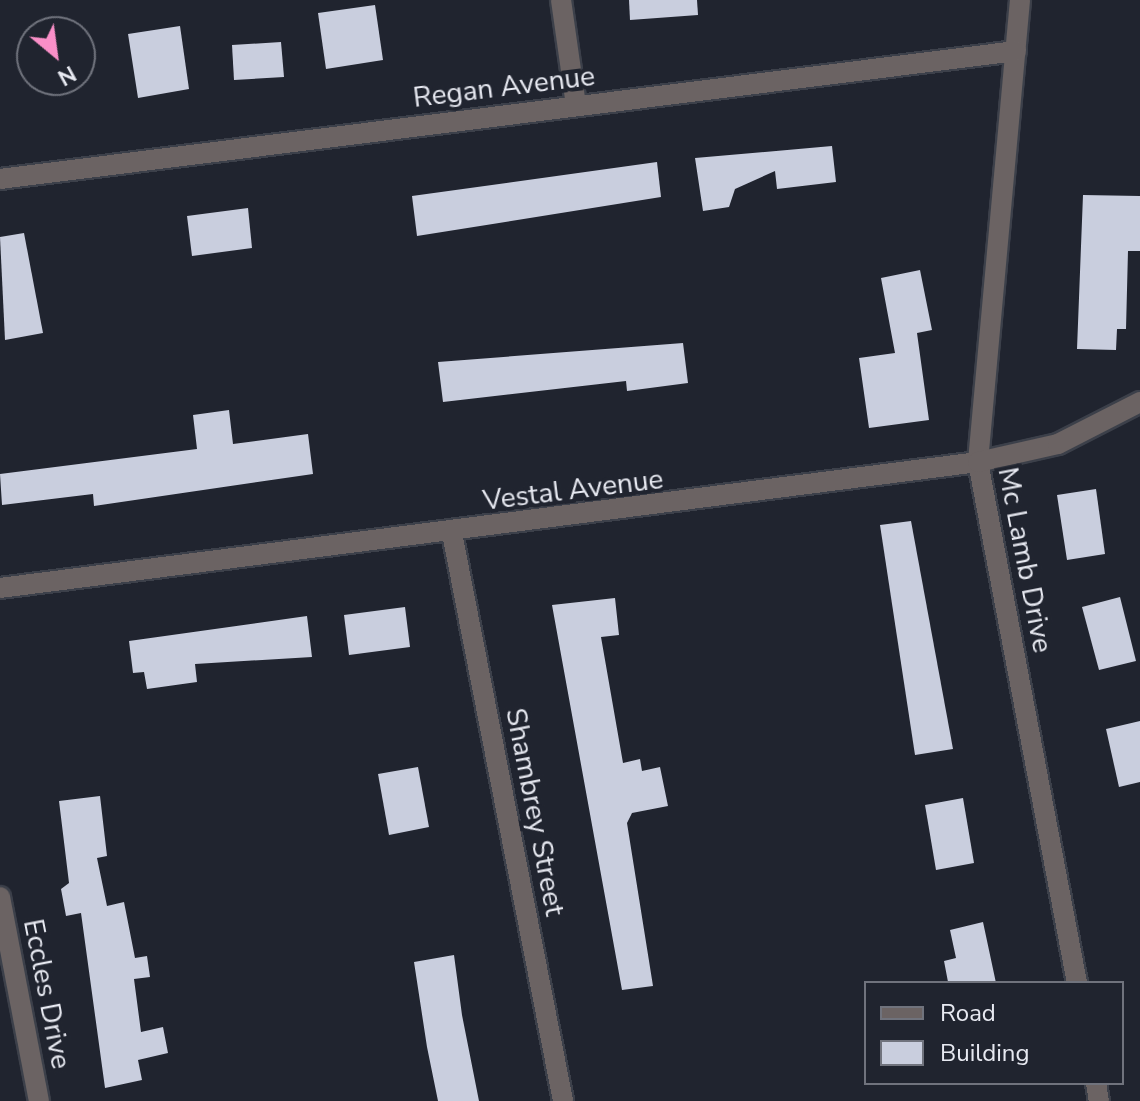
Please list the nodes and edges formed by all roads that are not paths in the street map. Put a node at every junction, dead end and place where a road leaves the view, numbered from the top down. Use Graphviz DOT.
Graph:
graph roads {
  1 [pos="561,0"];
  2 [pos="1020,0"];
  3 [pos="1016,51"];
  4 [pos="576,106"];
  5 [pos="0,179"];
  6 [pos="1140,402"];
  7 [pos="978,462"];
  8 [pos="452,533"];
  9 [pos="0,588"];
  10 [pos="0,897"];
  11 [pos="1077,981"];
  12 [pos="39,1101"];
  13 [pos="563,1101"];
  1 -- 4 [label="street"];
  2 -- 3 [label="street, Mc Lamb Drive"];
  3 -- 4 [label="street, Regan Avenue"];
  3 -- 7 [label="street, Mc Lamb Drive"];
  4 -- 5 [label="street, Regan Avenue"];
  6 -- 7 [label="street, Vestal Avenue"];
  7 -- 8 [label="street, Vestal Avenue"];
  7 -- 11 [label="street, Mc Lamb Drive"];
  8 -- 9 [label="street, Vestal Avenue"];
  8 -- 13 [label="street, Shambrey Street"];
  10 -- 12 [label="street, Eccles Drive"];
}
